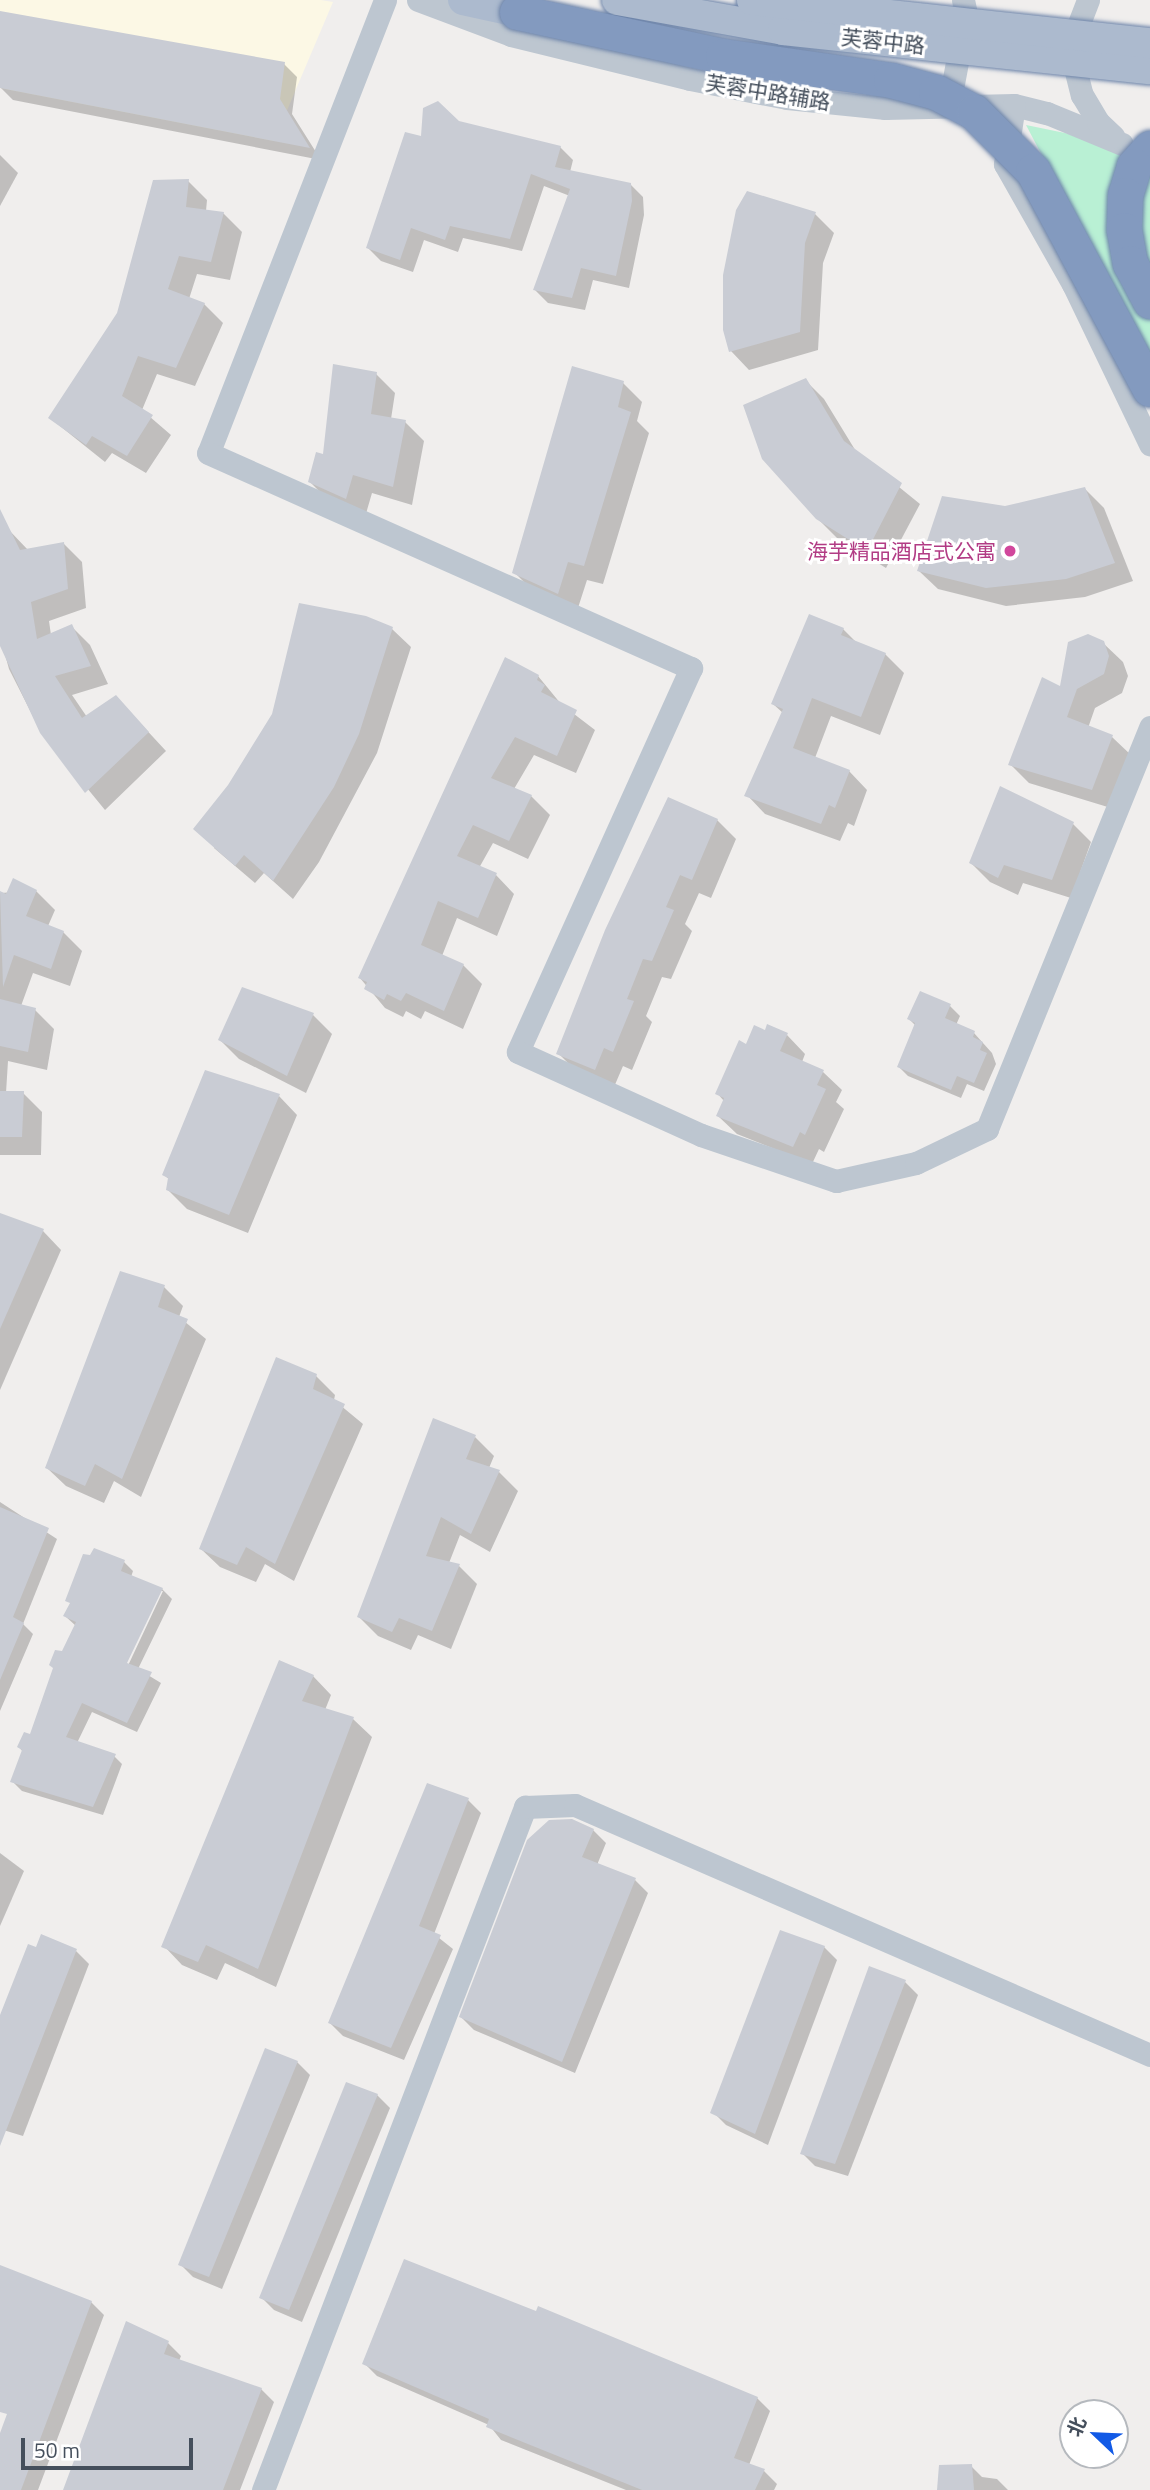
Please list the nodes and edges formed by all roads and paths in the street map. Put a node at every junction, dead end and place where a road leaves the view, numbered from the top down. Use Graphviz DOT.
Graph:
graph roads {
  1 [pos="385,0"];
  2 [pos="418,0"];
  3 [pos="463,0"];
  4 [pos="617,0"];
  5 [pos="752,0"];
  6 [pos="963,0"];
  7 [pos="1088,0"];
  8 [pos="517,12"];
  9 [pos="1150,43"];
  10 [pos="1150,69"];
  11 [pos="1014,105"];
  12 [pos="914,110"];
  13 [pos="1136,146"];
  14 [pos="1150,156"];
  15 [pos="1150,301"];
  16 [pos="1150,389"];
  17 [pos="1150,444"];
  18 [pos="1150,727"];
  19 [pos="1150,2055"];
  20 [pos="263,2490"];
  1 -- 18 [label="street"];
  2 -- 12 [label="street, 芙蓉中路辅路"];
  3 -- 8 [label="main road"];
  4 -- 10 [label="main road, 芙蓉中路, bridge"];
  5 -- 9 [label="main road, 芙蓉中路, bridge"];
  6 -- 12 [label="street"];
  7 -- 13 [label="street"];
  8 -- 16 [label="highway, bridge"];
  11 -- 12 [label="street, 芙蓉中路辅路"];
  11 -- 13 [label="street, 芙蓉中路辅路"];
  11 -- 17 [label="street"];
  13 -- 14 [label="street, 芙蓉中路辅路"];
  13 -- 15 [label="highway, bridge"];
  19 -- 20 [label="street"];
}
